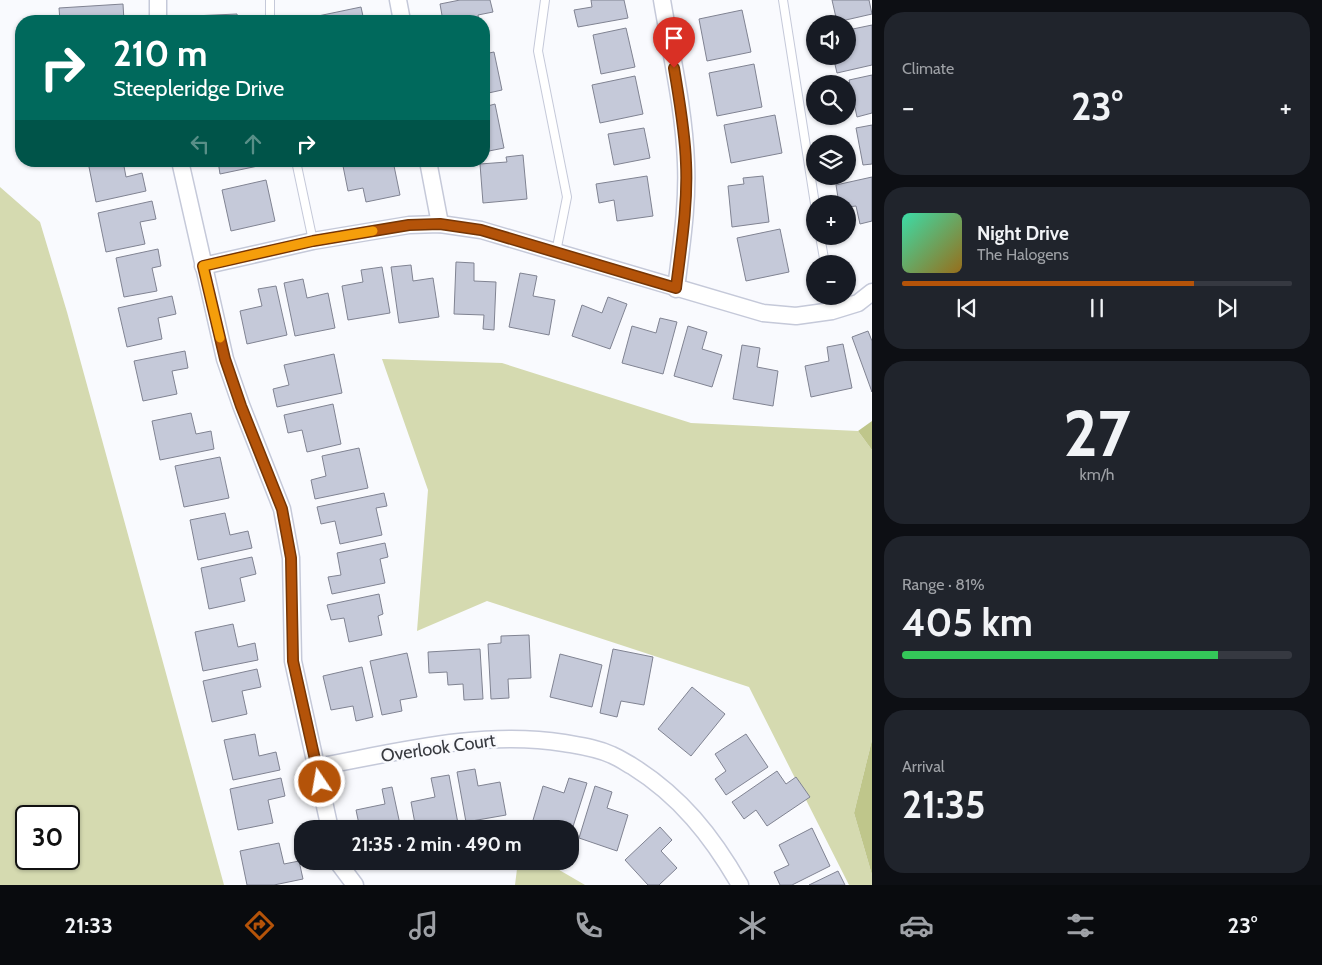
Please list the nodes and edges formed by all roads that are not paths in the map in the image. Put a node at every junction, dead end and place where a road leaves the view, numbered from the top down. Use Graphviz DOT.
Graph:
graph roads {
  1 [pos="158,0"];
  2 [pos="270,0"];
  3 [pos="398,0"];
  4 [pos="545,0"];
  5 [pos="662,0"];
  6 [pos="783,0"];
  7 [pos="158,15"];
  8 [pos="270,15"];
  9 [pos="401,15"];
  10 [pos="181,167"];
  11 [pos="297,167"];
  12 [pos="429,167"];
  13 [pos="814,195"];
  14 [pos="440,224"];
  15 [pos="313,241"];
  16 [pos="556,252"];
  17 [pos="203,266"];
  18 [pos="676,288"];
  19 [pos="872,292"];
  20 [pos="856,303"];
  21 [pos="828,305"];
  22 [pos="317,767"];
  23 [pos="328,820"];
  24 [pos="344,870"];
  25 [pos="355,885"];
  26 [pos="740,885"];
  1 -- 7 [label="street"];
  2 -- 8 [label="lane"];
  3 -- 9 [label="street"];
  4 -- 16 [label="lane"];
  5 -- 18 [label="street"];
  6 -- 13 [label="lane"];
  10 -- 17 [label="street"];
  11 -- 15 [label="lane"];
  12 -- 14 [label="street"];
  14 -- 15 [label="street"];
  14 -- 16 [label="street"];
  15 -- 17 [label="street"];
  16 -- 18 [label="street"];
  17 -- 22 [label="street"];
  18 -- 21 [label="street"];
  19 -- 20 [label="street"];
  22 -- 23 [label="street"];
  22 -- 26 [label="street, Overlook Court"];
  24 -- 25 [label="street"];
}
